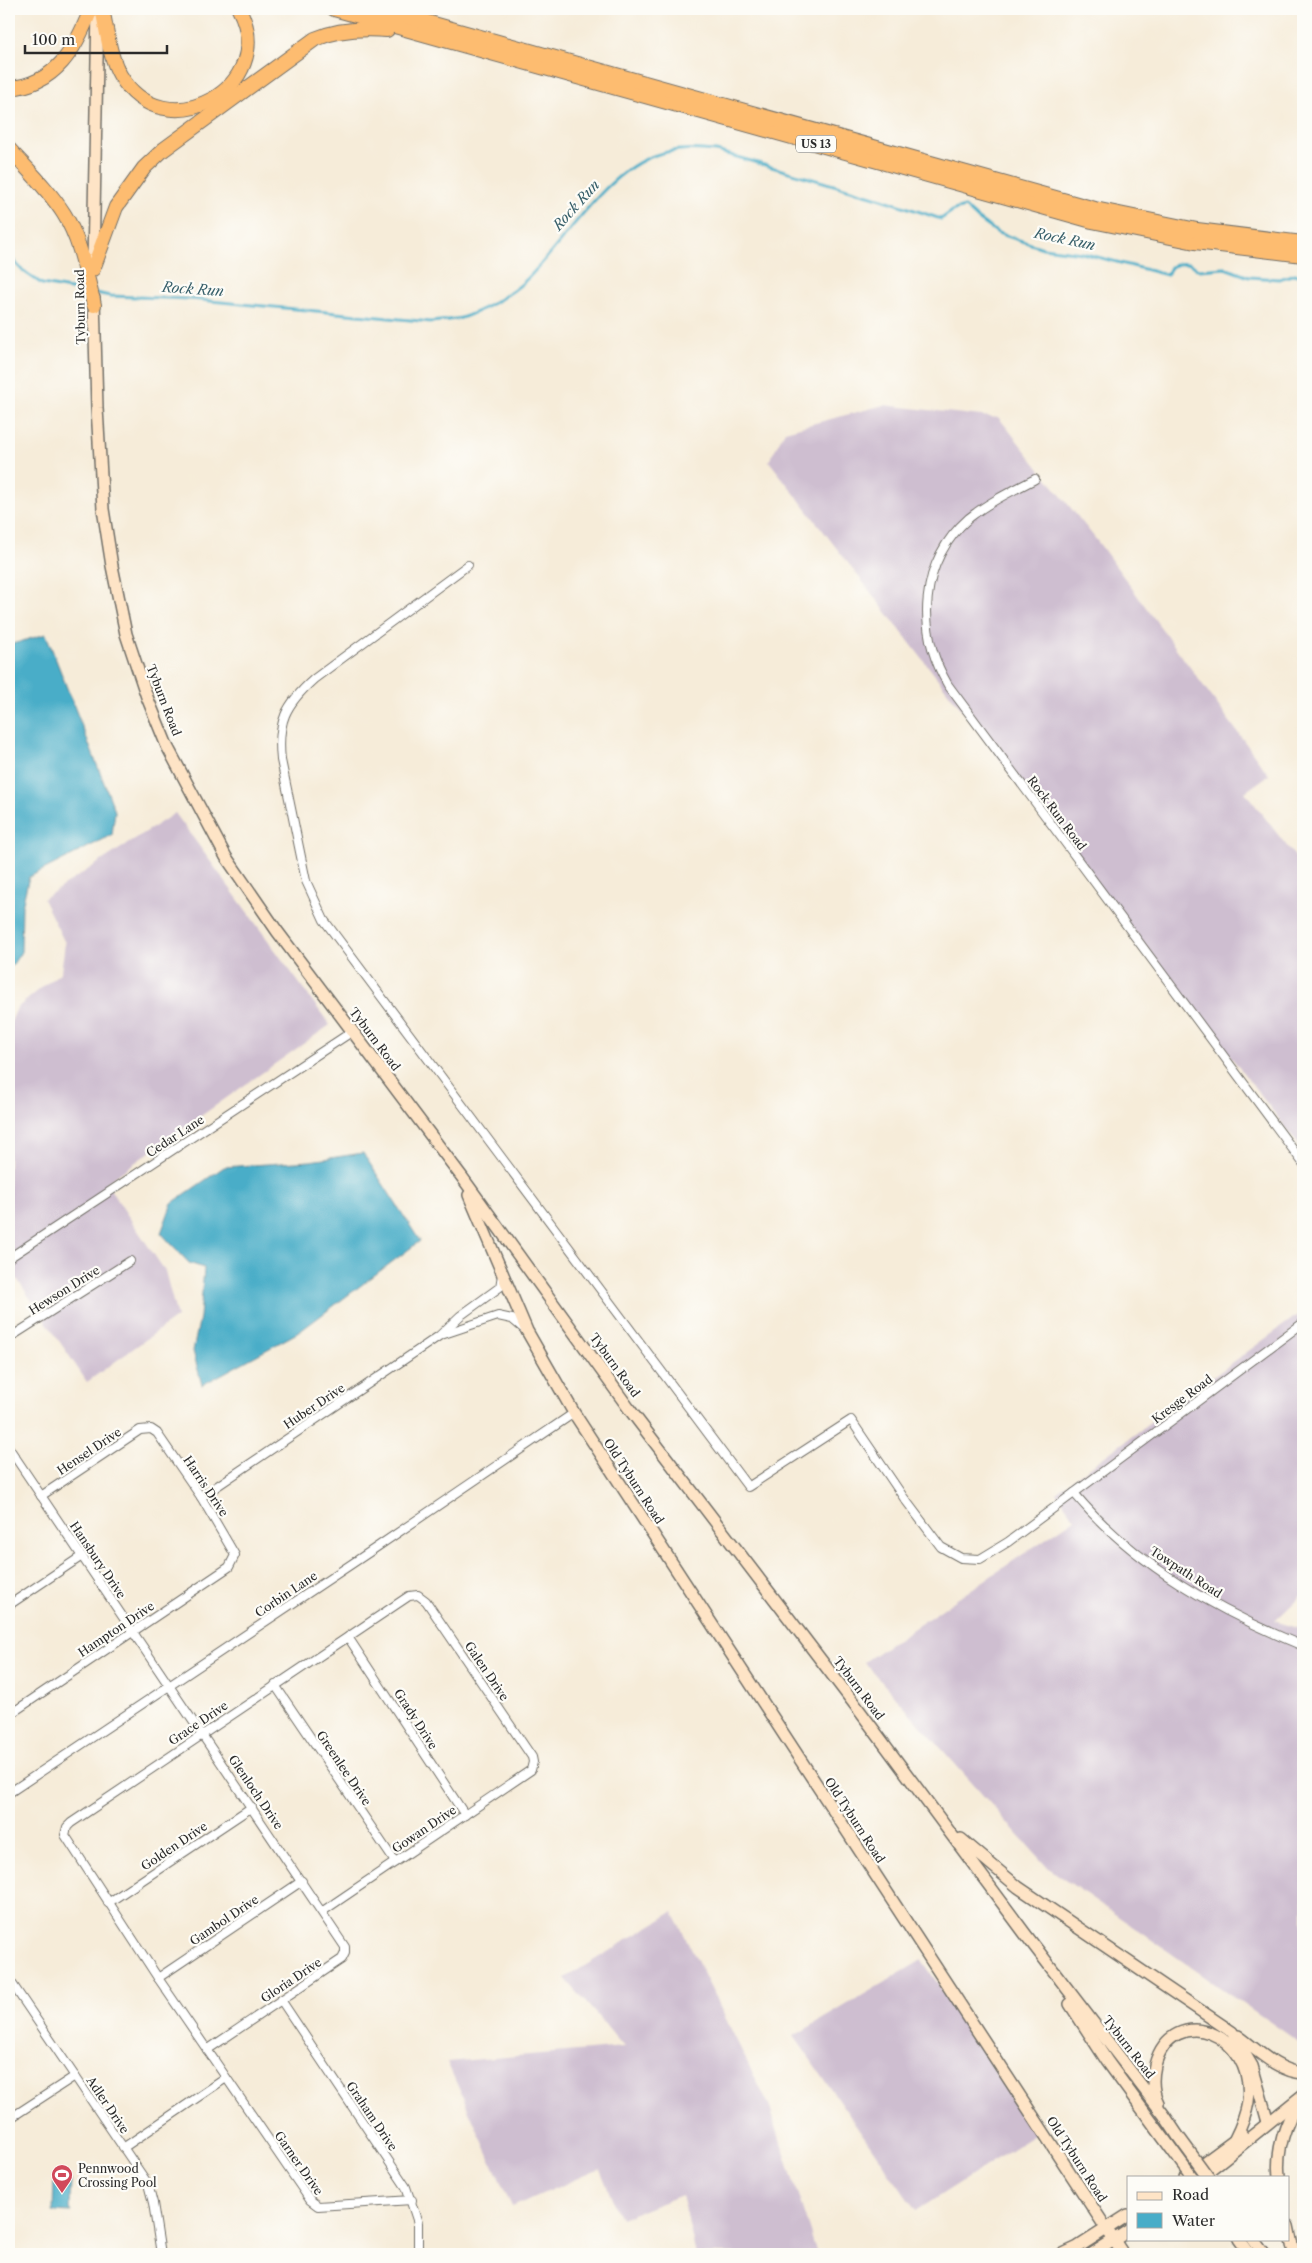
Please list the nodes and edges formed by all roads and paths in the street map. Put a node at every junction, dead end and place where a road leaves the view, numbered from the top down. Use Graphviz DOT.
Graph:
graph roads {
  1 [pos="91,9"];
  2 [pos="98,9"];
  3 [pos="102,9"];
  4 [pos="239,9"];
  5 [pos="334,9"];
  6 [pos="380,9"];
  7 [pos="400,9"];
  8 [pos="417,19"];
  9 [pos="425,34"];
  10 [pos="9,88"];
  11 [pos="9,149"];
  12 [pos="1303,243"];
  13 [pos="1303,255"];
  14 [pos="89,269"];
  15 [pos="94,305"];
  16 [pos="1035,479"];
  17 [pos="468,565"];
  18 [pos="352,1031"];
  19 [pos="1303,1163"];
  20 [pos="462,1177"];
  21 [pos="9,1258"];
  22 [pos="130,1261"];
  23 [pos="501,1273"];
  24 [pos="1303,1322"];
  25 [pos="527,1332"];
  26 [pos="439,1336"];
  27 [pos="9,1338"];
  28 [pos="574,1413"];
  29 [pos="151,1429"];
  30 [pos="9,1448"];
  31 [pos="1074,1493"];
  32 [pos="41,1496"];
  33 [pos="201,1497"];
  34 [pos="82,1556"];
  35 [pos="234,1560"];
  36 [pos="418,1595"];
  37 [pos="9,1605"];
  38 [pos="133,1632"];
  39 [pos="348,1636"];
  40 [pos="1303,1646"];
  41 [pos="170,1684"];
  42 [pos="275,1685"];
  43 [pos="9,1715"];
  44 [pos="202,1734"];
  45 [pos="533,1762"];
  46 [pos="9,1793"];
  47 [pos="252,1807"];
  48 [pos="465,1814"];
  49 [pos="940,1819"];
  50 [pos="395,1862"];
  51 [pos="302,1881"];
  52 [pos="108,1904"];
  53 [pos="323,1911"];
  54 [pos="1026,1936"];
  55 [pos="158,1978"];
  56 [pos="9,1980"];
  57 [pos="281,2000"];
  58 [pos="1232,2032"];
  59 [pos="207,2050"];
  60 [pos="1303,2073"];
  61 [pos="75,2076"];
  62 [pos="226,2078"];
  63 [pos="1303,2095"];
  64 [pos="1164,2115"];
  65 [pos="9,2119"];
  66 [pos="1268,2122"];
  67 [pos="1235,2139"];
  68 [pos="123,2148"];
  69 [pos="1186,2176"];
  70 [pos="1191,2176"];
  71 [pos="1201,2176"];
  72 [pos="1207,2176"];
  73 [pos="1279,2176"];
  74 [pos="412,2200"];
  75 [pos="1127,2216"];
  76 [pos="1106,2230"];
  77 [pos="1127,2232"];
  78 [pos="1290,2235"];
  79 [pos="1240,2240"];
  80 [pos="1254,2240"];
  81 [pos="1114,2242"];
  82 [pos="161,2254"];
  83 [pos="418,2254"];
  84 [pos="1063,2254"];
  85 [pos="1092,2254"];
  86 [pos="1123,2254"];
  87 [pos="1250,2254"];
  88 [pos="1264,2254"];
  89 [pos="1294,2254"];
  1 -- 10 [label="highway"];
  2 -- 14 [label="main road, Tyburn Road"];
  3 -- 4 [label="highway"];
  5 -- 9 [label="highway, US 13"];
  6 -- 8 [label="highway, US 13"];
  7 -- 8 [label="highway"];
  8 -- 12 [label="highway, US 13"];
  9 -- 13 [label="highway, US 13"];
  9 -- 14 [label="highway"];
  11 -- 14 [label="highway"];
  14 -- 15 [label="highway"];
  15 -- 18 [label="main road, Tyburn Road"];
  16 -- 19 [label="street, Rock Run Road"];
  17 -- 31 [label="street, Kresge Road"];
  18 -- 20 [label="main road, Tyburn Road"];
  18 -- 21 [label="street, Cedar Lane"];
  20 -- 23 [label="main road, Old Tyburn Road"];
  20 -- 49 [label="main road, Tyburn Road"];
  22 -- 27 [label="street, Hewson Drive"];
  23 -- 25 [label="main road, Old Tyburn Road"];
  23 -- 26 [label="street, Huber Drive"];
  24 -- 31 [label="street, Kresge Road"];
  25 -- 26 [label="street, Huber Drive"];
  25 -- 28 [label="main road, Old Tyburn Road"];
  26 -- 33 [label="street, Huber Drive"];
  28 -- 41 [label="street, Corbin Lane"];
  28 -- 76 [label="main road, Old Tyburn Road"];
  29 -- 32 [label="street, Hensel Drive"];
  29 -- 33 [label="street, Harris Drive"];
  30 -- 32 [label="street, Hansbury Drive"];
  31 -- 40 [label="street, Towpath Road"];
  32 -- 34 [label="street, Hansbury Drive"];
  33 -- 35 [label="street, Harris Drive"];
  34 -- 37 [label="street"];
  34 -- 38 [label="street, Hansbury Drive"];
  35 -- 38 [label="street, Hampton Drive"];
  36 -- 39 [label="street, Grace Drive"];
  36 -- 45 [label="street, Galen Drive"];
  38 -- 41 [label="street, Hansbury Drive"];
  38 -- 43 [label="street, Hampton Drive"];
  39 -- 42 [label="street, Grace Drive"];
  39 -- 48 [label="street, Grady Drive"];
  41 -- 44 [label="street, Glenloch Drive"];
  41 -- 46 [label="street, Corbin Lane"];
  42 -- 44 [label="street, Grace Drive"];
  42 -- 50 [label="street, Greenlee Drive"];
  44 -- 47 [label="street, Glenloch Drive"];
  44 -- 52 [label="street, Grace Drive"];
  45 -- 48 [label="street, Gowan Drive"];
  47 -- 51 [label="street, Glenloch Drive"];
  47 -- 52 [label="street, Golden Drive"];
  48 -- 50 [label="street, Gowan Drive"];
  49 -- 54 [label="main road, Tyburn Road"];
  49 -- 58 [label="main road"];
  50 -- 53 [label="street, Gowan Drive"];
  51 -- 53 [label="street, Glenloch Drive"];
  51 -- 55 [label="street, Gambol Drive"];
  52 -- 55 [label="street, Garner Drive"];
  53 -- 57 [label="street, Gloria Drive"];
  54 -- 64 [label="main road, Tyburn Road"];
  54 -- 70 [label="main road, Tyburn Road, bridge"];
  55 -- 59 [label="street, Garner Drive"];
  56 -- 61 [label="street, Adler Drive"];
  57 -- 59 [label="street, Gloria Drive"];
  57 -- 74 [label="street, Graham Drive"];
  58 -- 60 [label="main road"];
  58 -- 66 [label="main road"];
  59 -- 62 [label="street, Garner Drive"];
  61 -- 65 [label="street"];
  61 -- 68 [label="street, Adler Drive"];
  62 -- 68 [label="street"];
  62 -- 74 [label="street, Garner Drive"];
  63 -- 66 [label="main road"];
  63 -- 73 [label="main road"];
  64 -- 67 [label="main road"];
  64 -- 72 [label="main road, Tyburn Road, bridge"];
  66 -- 67 [label="main road"];
  66 -- 71 [label="main road"];
  67 -- 69 [label="main road"];
  68 -- 82 [label="street, Adler Drive"];
  74 -- 83 [label="street, Graham Drive"];
  75 -- 76 [label="main road"];
  76 -- 81 [label="main road, Old Tyburn Road"];
  76 -- 84 [label="main road"];
  77 -- 81 [label="main road"];
  78 -- 89 [label="main road"];
  79 -- 87 [label="main road"];
  80 -- 88 [label="main road"];
  81 -- 85 [label="main road"];
  81 -- 86 [label="main road, Old Tyburn Road"];
}
